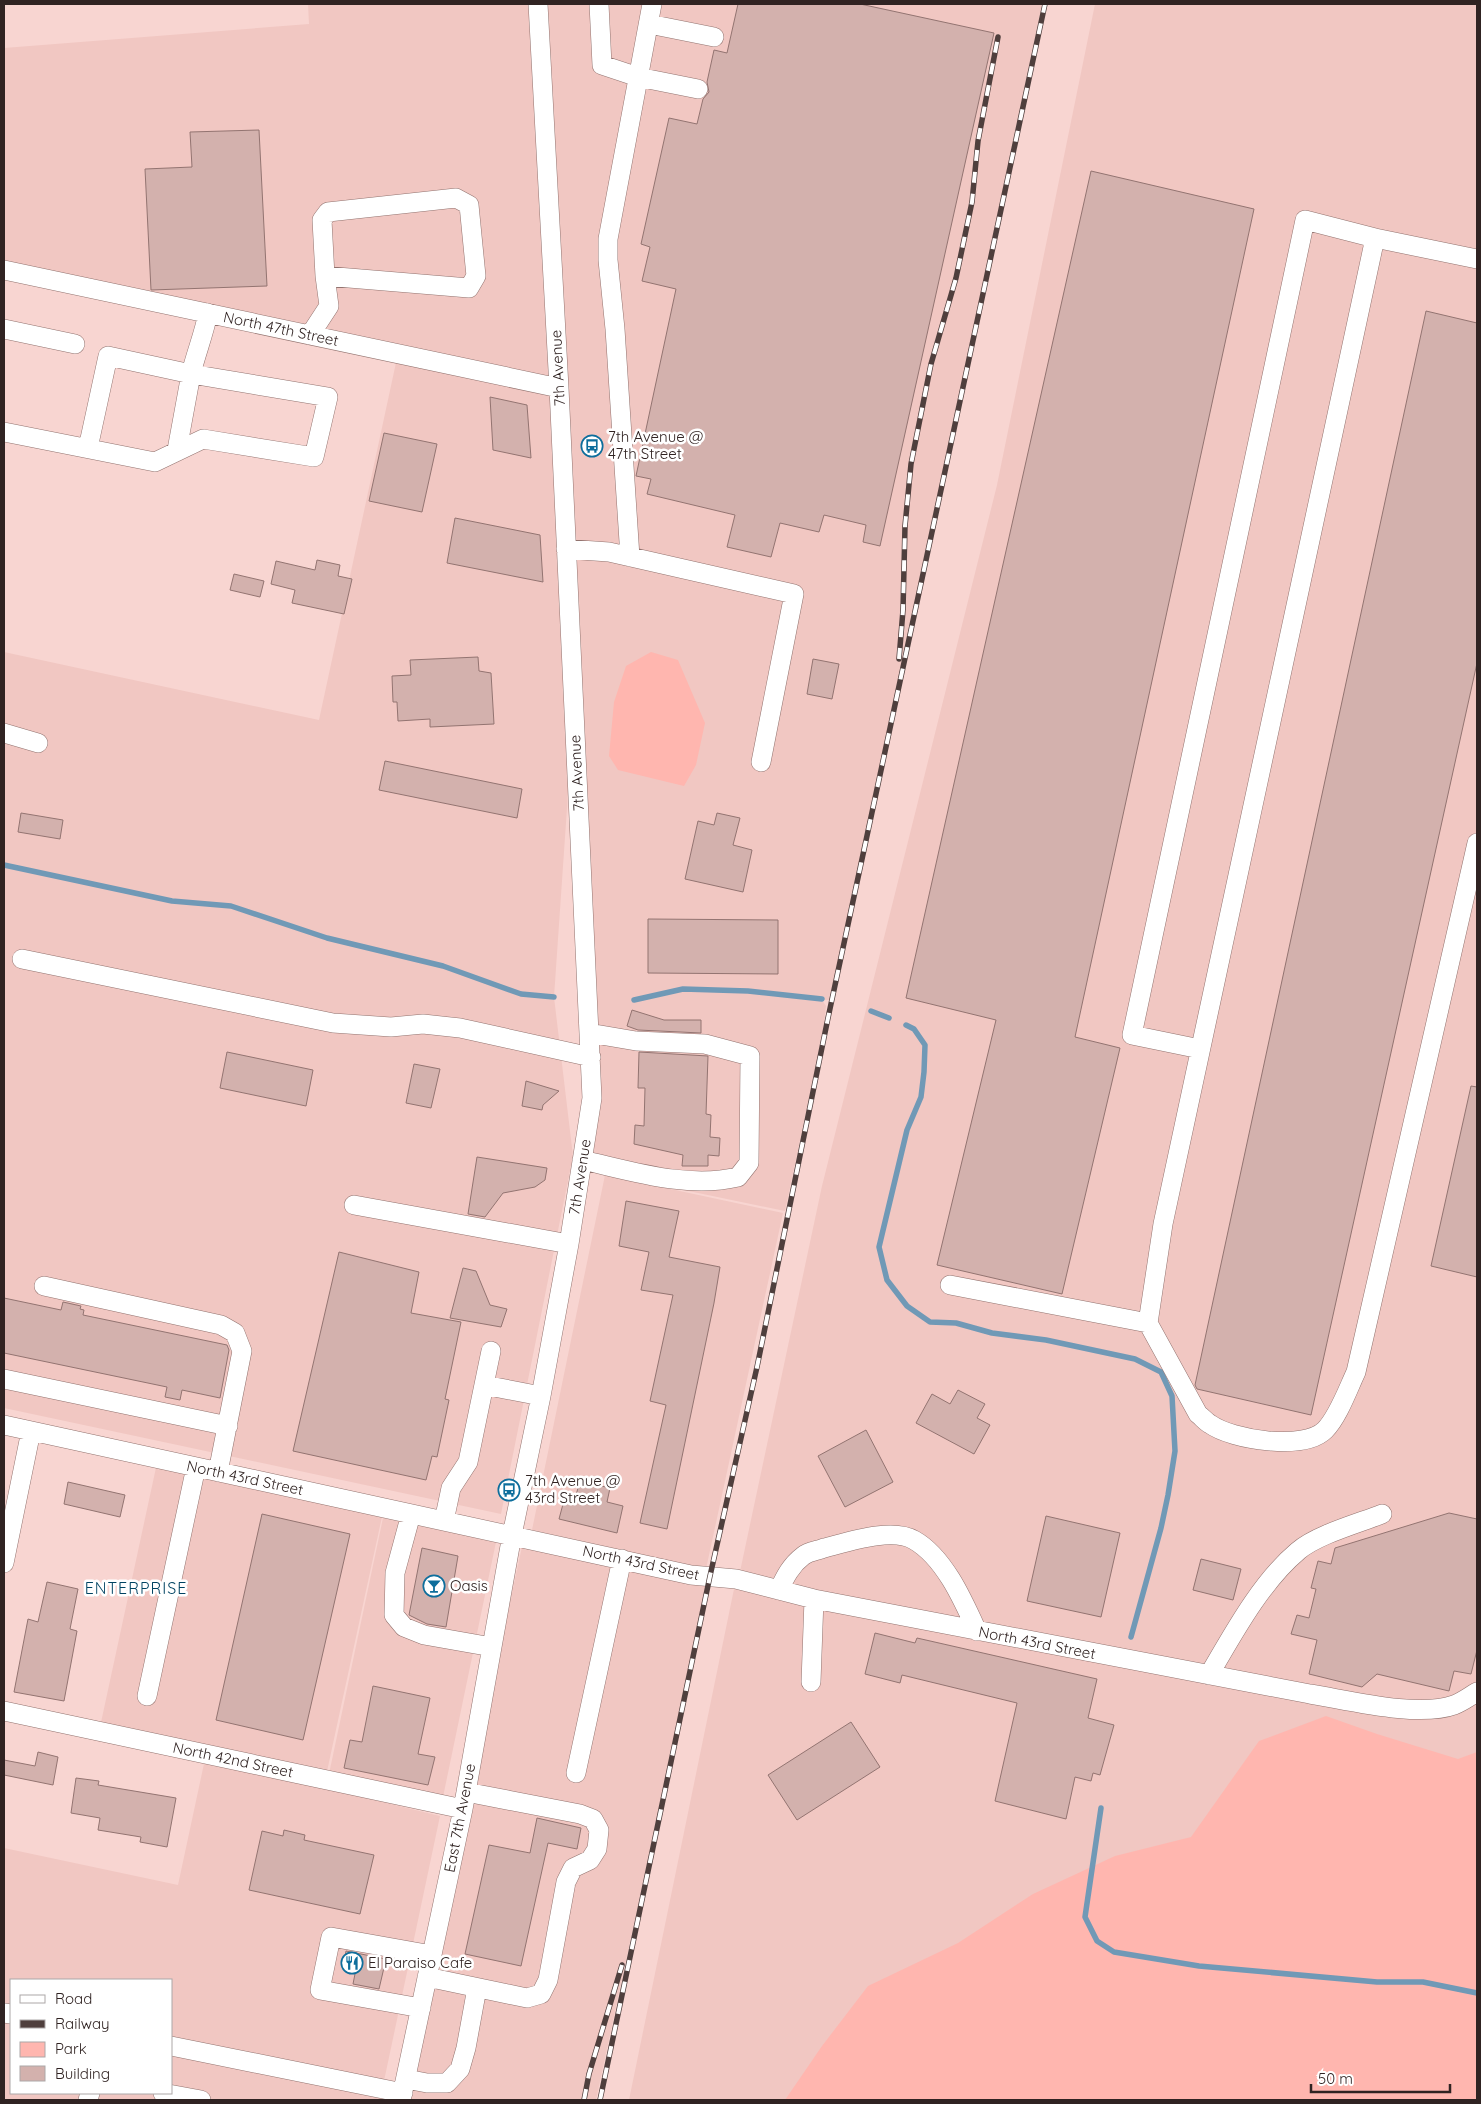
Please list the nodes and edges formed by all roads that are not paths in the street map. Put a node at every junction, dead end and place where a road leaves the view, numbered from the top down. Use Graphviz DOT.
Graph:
graph roads {
  1 [pos="538,4"];
  2 [pos="599,4"];
  3 [pos="652,4"];
  4 [pos="648,24"];
  5 [pos="714,37"];
  6 [pos="638,77"];
  7 [pos="698,89"];
  8 [pos="1375,238"];
  9 [pos="1477,259"];
  10 [pos="4,270"];
  11 [pos="325,276"];
  12 [pos="208,314"];
  13 [pos="4,329"];
  14 [pos="310,335"];
  15 [pos="75,344"];
  16 [pos="191,374"];
  17 [pos="559,388"];
  18 [pos="4,432"];
  19 [pos="88,448"];
  20 [pos="177,450"];
  21 [pos="566,549"];
  22 [pos="630,557"];
  23 [pos="4,734"];
  24 [pos="38,743"];
  25 [pos="761,762"];
  26 [pos="1477,843"];
  27 [pos="22,959"];
  28 [pos="589,1033"];
  29 [pos="1200,1048"];
  30 [pos="591,1056"];
  31 [pos="582,1160"];
  32 [pos="354,1205"];
  33 [pos="569,1244"];
  34 [pos="950,1284"];
  35 [pos="44,1286"];
  36 [pos="1148,1323"];
  37 [pos="491,1351"];
  38 [pos="4,1379"];
  39 [pos="484,1385"];
  40 [pos="541,1396"];
  41 [pos="4,1425"];
  42 [pos="228,1426"];
  43 [pos="31,1431"];
  44 [pos="196,1467"];
  45 [pos="218,1472"];
  46 [pos="411,1514"];
  47 [pos="1382,1514"];
  48 [pos="444,1521"];
  49 [pos="512,1535"];
  50 [pos="622,1560"];
  51 [pos="4,1563"];
  52 [pos="779,1590"];
  53 [pos="814,1600"];
  54 [pos="976,1631"];
  55 [pos="492,1647"];
  56 [pos="1209,1675"];
  57 [pos="811,1682"];
  58 [pos="1477,1692"];
  59 [pos="147,1696"];
  60 [pos="4,1712"];
  61 [pos="576,1773"];
  62 [pos="465,1801"];
  63 [pos="432,1955"];
  64 [pos="427,1977"];
  65 [pos="477,1988"];
  66 [pos="421,2008"];
  67 [pos="172,2046"];
  68 [pos="403,2091"];
  69 [pos="168,2094"];
  70 [pos="201,2100"];
  1 -- 17 [label="street, 7th Avenue"];
  2 -- 6 [label="street"];
  3 -- 4 [label="street"];
  4 -- 5 [label="street"];
  4 -- 6 [label="street"];
  6 -- 7 [label="street"];
  6 -- 22 [label="street"];
  8 -- 9 [label="street"];
  8 -- 29 [label="street"];
  8 -- 29 [label="street"];
  10 -- 12 [label="street, North 47th Street"];
  11 -- 11 [label="street"];
  11 -- 14 [label="street"];
  12 -- 14 [label="street, North 47th Street"];
  12 -- 16 [label="street"];
  13 -- 15 [label="street"];
  14 -- 17 [label="street, North 47th Street"];
  16 -- 19 [label="street"];
  16 -- 20 [label="street"];
  16 -- 20 [label="street"];
  17 -- 21 [label="street, 7th Avenue"];
  18 -- 19 [label="street"];
  19 -- 20 [label="street"];
  21 -- 22 [label="street"];
  21 -- 28 [label="street, 7th Avenue"];
  22 -- 25 [label="street"];
  23 -- 24 [label="street"];
  26 -- 36 [label="street"];
  27 -- 30 [label="street"];
  28 -- 30 [label="street, 7th Avenue"];
  28 -- 31 [label="street"];
  29 -- 36 [label="street"];
  30 -- 31 [label="street, 7th Avenue"];
  31 -- 33 [label="street, 7th Avenue"];
  32 -- 33 [label="street"];
  33 -- 40 [label="street, 7th Avenue"];
  34 -- 36 [label="street"];
  35 -- 42 [label="street"];
  37 -- 39 [label="street"];
  38 -- 42 [label="street"];
  39 -- 40 [label="street"];
  39 -- 48 [label="street"];
  40 -- 49 [label="street, 7th Avenue"];
  41 -- 43 [label="street, North 43rd Street"];
  42 -- 45 [label="street"];
  43 -- 44 [label="street, North 43rd Street"];
  43 -- 51 [label="street"];
  44 -- 45 [label="street, North 43rd Street"];
  44 -- 59 [label="street"];
  45 -- 46 [label="street, North 43rd Street"];
  46 -- 48 [label="street, North 43rd Street"];
  46 -- 55 [label="street"];
  47 -- 56 [label="street"];
  48 -- 49 [label="street, North 43rd Street"];
  49 -- 50 [label="street, North 43rd Street"];
  49 -- 55 [label="street, East 7th Avenue"];
  50 -- 52 [label="street, North 43rd Street"];
  50 -- 61 [label="street"];
  52 -- 53 [label="street, North 43rd Street"];
  52 -- 54 [label="street"];
  53 -- 54 [label="street, North 43rd Street"];
  53 -- 57 [label="street"];
  54 -- 56 [label="street, North 43rd Street"];
  55 -- 62 [label="street, East 7th Avenue"];
  56 -- 58 [label="street, North 43rd Street"];
  60 -- 62 [label="street, North 42nd Street"];
  62 -- 63 [label="street, East 7th Avenue"];
  62 -- 65 [label="street, North 42nd Street"];
  63 -- 64 [label="street, East 7th Avenue"];
  63 -- 66 [label="street"];
  64 -- 65 [label="street, North 42nd Street"];
  64 -- 66 [label="street, East 7th Avenue"];
  65 -- 68 [label="street"];
  66 -- 68 [label="street, East 7th Avenue"];
  67 -- 68 [label="street"];
  69 -- 70 [label="street"];
}
